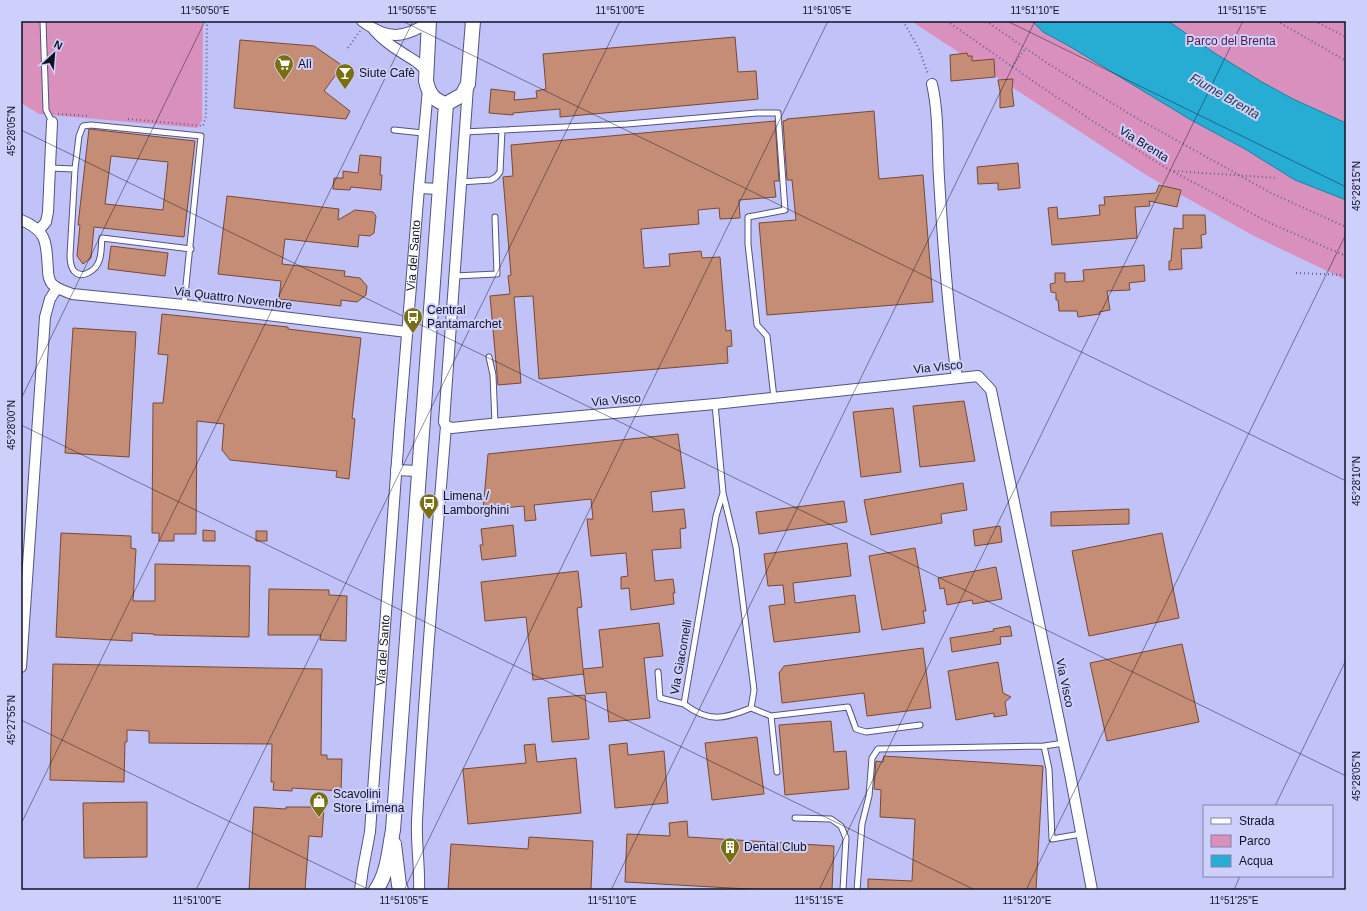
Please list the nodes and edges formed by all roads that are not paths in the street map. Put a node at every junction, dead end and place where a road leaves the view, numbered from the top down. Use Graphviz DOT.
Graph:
graph roads {
  1 [pos="43,21"];
  2 [pos="362,21"];
  3 [pos="429,21"];
  4 [pos="473,21"];
  5 [pos="371,28"];
  6 [pos="426,71"];
  7 [pos="468,84"];
  8 [pos="932,84"];
  9 [pos="428,89"];
  10 [pos="446,104"];
  11 [pos="52,122"];
  12 [pos="394,130"];
  13 [pos="502,130"];
  14 [pos="464,132"];
  15 [pos="423,133"];
  16 [pos="50,168"];
  17 [pos="75,169"];
  18 [pos="460,182"];
  19 [pos="419,188"];
  20 [pos="440,189"];
  21 [pos="495,217"];
  22 [pos="21,220"];
  23 [pos="39,230"];
  24 [pos="191,249"];
  25 [pos="454,276"];
  26 [pos="57,288"];
  27 [pos="184,305"];
  28 [pos="407,332"];
  29 [pos="489,357"];
  30 [pos="957,378"];
  31 [pos="774,398"];
  32 [pos="715,404"];
  33 [pos="495,424"];
  34 [pos="446,426"];
  35 [pos="396,470"];
  36 [pos="418,471"];
  37 [pos="723,492"];
  38 [pos="22,642"];
  39 [pos="21,667"];
  40 [pos="658,672"];
  41 [pos="684,704"];
  42 [pos="752,708"];
  43 [pos="772,716"];
  44 [pos="920,725"];
  45 [pos="1064,743"];
  46 [pos="1044,746"];
  47 [pos="777,772"];
  48 [pos="795,818"];
  49 [pos="393,830"];
  50 [pos="1081,834"];
  51 [pos="360,890"];
  52 [pos="376,890"];
  53 [pos="401,890"];
  54 [pos="419,890"];
  55 [pos="843,890"];
  56 [pos="857,890"];
  57 [pos="1092,890"];
  1 -- 11 [label="lane"];
  2 -- 5 [label="street"];
  3 -- 5 [label="street"];
  3 -- 6 [label="street, Via del Santo"];
  4 -- 7 [label="street"];
  5 -- 6 [label="street"];
  6 -- 9 [label="street, Via del Santo"];
  7 -- 10 [label="street"];
  7 -- 14 [label="street"];
  8 -- 30 [label="street"];
  9 -- 10 [label="street"];
  9 -- 15 [label="street, Via del Santo"];
  10 -- 20 [label="street"];
  11 -- 16 [label="street"];
  12 -- 15 [label="lane"];
  13 -- 14 [label="lane"];
  13 -- 18 [label="lane"];
  13 -- 31 [label="lane"];
  14 -- 18 [label="street"];
  15 -- 19 [label="street, Via del Santo"];
  16 -- 17 [label="lane"];
  16 -- 23 [label="street"];
  17 -- 24 [label="lane"];
  17 -- 24 [label="lane"];
  18 -- 25 [label="street"];
  19 -- 20 [label="street"];
  19 -- 28 [label="street, Via del Santo"];
  20 -- 36 [label="street"];
  21 -- 25 [label="lane"];
  22 -- 23 [label="street"];
  23 -- 26 [label="street"];
  24 -- 27 [label="lane"];
  25 -- 34 [label="street"];
  26 -- 27 [label="street, Via Quattro Novembre"];
  26 -- 38 [label="street"];
  27 -- 28 [label="street, Via Quattro Novembre"];
  28 -- 35 [label="street, Via del Santo"];
  29 -- 33 [label="lane"];
  30 -- 31 [label="street, Via Visco"];
  30 -- 45 [label="street, Via Visco"];
  31 -- 32 [label="street, Via Visco"];
  32 -- 33 [label="street, Via Visco"];
  32 -- 37 [label="lane, Via Giacomelli"];
  33 -- 34 [label="street, Via Visco"];
  34 -- 54 [label="street"];
  35 -- 36 [label="street"];
  35 -- 51 [label="street, Via del Santo"];
  36 -- 49 [label="street"];
  37 -- 41 [label="lane, Via Giacomelli"];
  37 -- 42 [label="lane, Via Giacomelli"];
  38 -- 39 [label="street"];
  40 -- 41 [label="lane"];
  41 -- 42 [label="lane, Via Giacomelli"];
  42 -- 43 [label="lane"];
  43 -- 44 [label="lane"];
  43 -- 47 [label="lane"];
  45 -- 46 [label="lane"];
  45 -- 50 [label="street, Via Visco"];
  46 -- 50 [label="lane"];
  46 -- 56 [label="lane"];
  48 -- 55 [label="lane"];
  49 -- 52 [label="street"];
  49 -- 53 [label="street"];
  50 -- 57 [label="street, Via Visco"];
}
